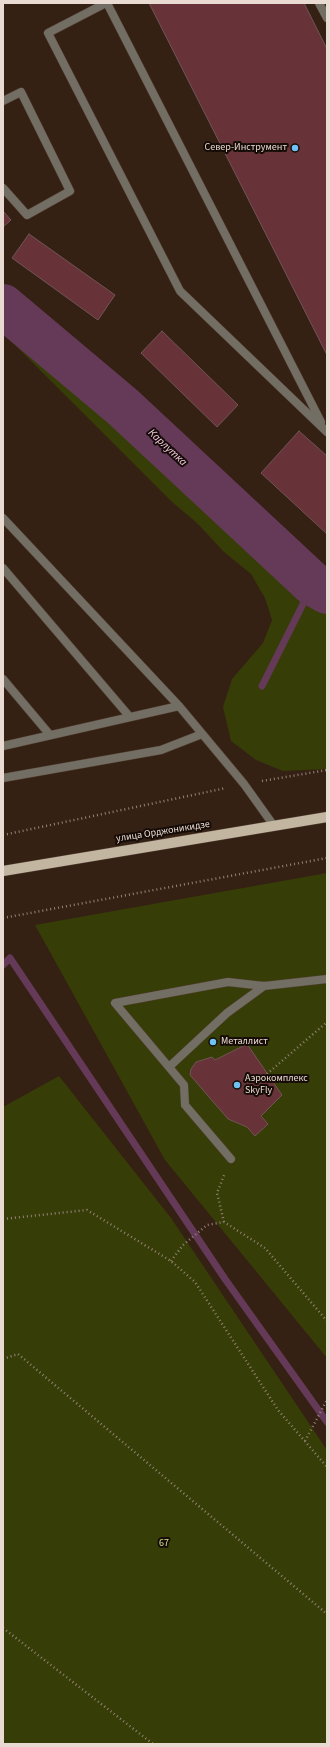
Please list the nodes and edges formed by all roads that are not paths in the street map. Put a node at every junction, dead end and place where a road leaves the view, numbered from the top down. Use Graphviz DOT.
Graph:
graph roads {
  1 [pos="106,3"];
  2 [pos="319,3"];
  3 [pos="327,18"];
  4 [pos="3,101"];
  5 [pos="3,188"];
  6 [pos="325,430"];
  7 [pos="3,518"];
  8 [pos="3,568"];
  9 [pos="3,679"];
  10 [pos="179,706"];
  11 [pos="129,716"];
  12 [pos="202,734"];
  13 [pos="50,735"];
  14 [pos="3,746"];
  15 [pos="3,778"];
  16 [pos="327,817"];
  17 [pos="274,826"];
  18 [pos="3,871"];
  19 [pos="327,979"];
  20 [pos="264,986"];
  21 [pos="169,1067"];
  22 [pos="231,1159"];
  1 -- 6 [label="lane"];
  1 -- 6 [label="lane"];
  2 -- 3 [label="lane"];
  4 -- 5 [label="lane"];
  7 -- 10 [label="lane"];
  8 -- 11 [label="lane"];
  9 -- 13 [label="lane"];
  10 -- 11 [label="lane"];
  10 -- 12 [label="lane"];
  11 -- 13 [label="lane"];
  12 -- 15 [label="lane"];
  12 -- 17 [label="lane"];
  13 -- 14 [label="lane"];
  16 -- 17 [label="main road, улица Орджоникидзе"];
  17 -- 18 [label="main road, улица Орджоникидзе"];
  19 -- 20 [label="lane"];
  20 -- 21 [label="lane"];
  20 -- 21 [label="lane"];
  21 -- 22 [label="lane"];
}
